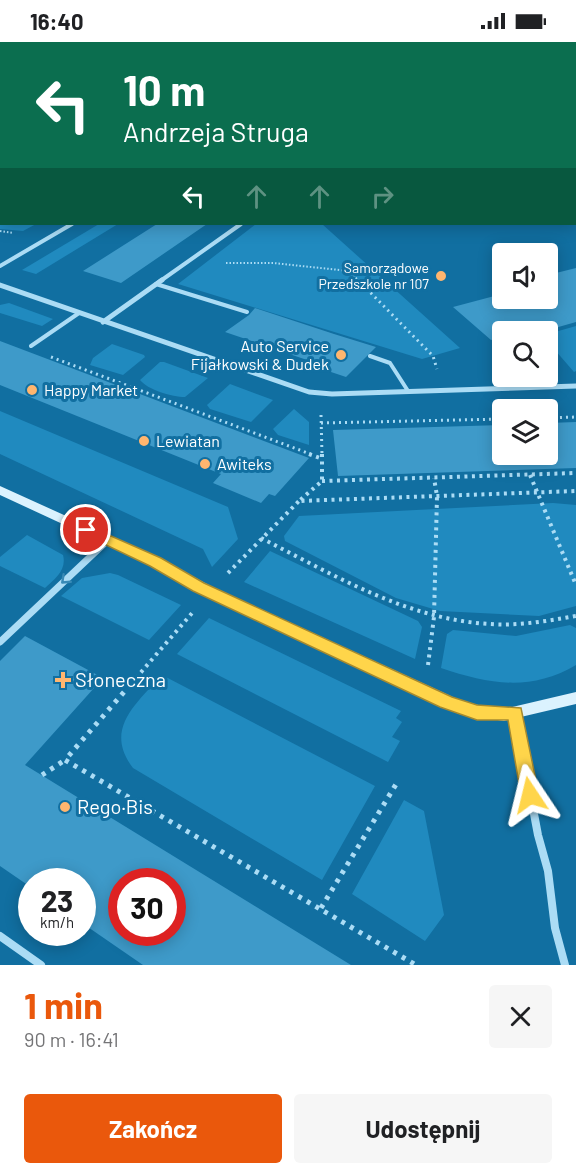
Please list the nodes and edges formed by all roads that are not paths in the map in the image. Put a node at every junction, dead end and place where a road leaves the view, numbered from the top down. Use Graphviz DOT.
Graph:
graph roads {
  1 [pos="70,225"];
  2 [pos="240,225"];
  3 [pos="0,266"];
  4 [pos="156,284"];
  5 [pos="0,285"];
  6 [pos="247,312"];
  7 [pos="79,313"];
  8 [pos="103,322"];
  9 [pos="32,346"];
  10 [pos="370,356"];
  11 [pos="576,386"];
  12 [pos="408,391"];
  13 [pos="0,490"];
  14 [pos="108,540"];
  15 [pos="0,642"];
  16 [pos="576,698"];
  17 [pos="515,713"];
  18 [pos="0,936"];
  19 [pos="41,965"];
  20 [pos="565,965"];
  1 -- 3 [label="street"];
  2 -- 4 [label="street"];
  4 -- 6 [label="lane"];
  4 -- 8 [label="street"];
  5 -- 7 [label="street"];
  7 -- 8 [label="street"];
  7 -- 9 [label="lane"];
  8 -- 12 [label="street"];
  10 -- 12 [label="lane"];
  11 -- 12 [label="street"];
  13 -- 14 [label="street"];
  14 -- 15 [label="street, one-way"];
  14 -- 17 [label="street"];
  16 -- 17 [label="street"];
  17 -- 20 [label="street"];
  18 -- 19 [label="street"];
}
